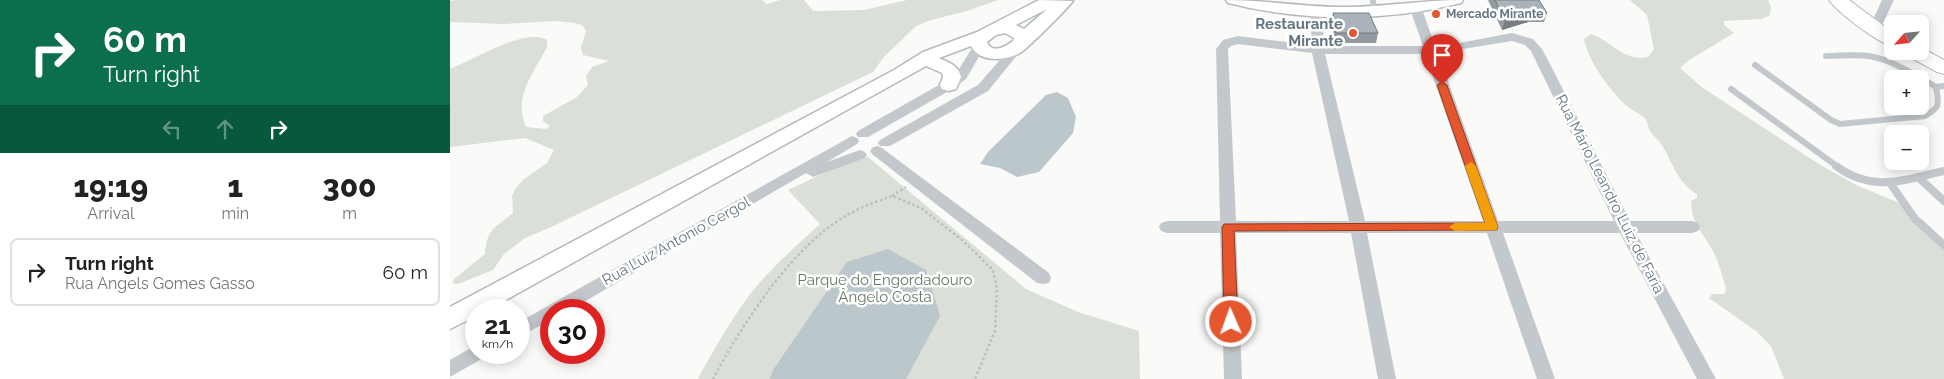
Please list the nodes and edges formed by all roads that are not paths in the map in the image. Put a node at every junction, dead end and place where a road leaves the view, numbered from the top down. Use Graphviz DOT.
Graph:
graph roads {
  1 [pos="1052,0"];
  2 [pos="1065,0"];
  3 [pos="1234,0"];
  4 [pos="1455,0"];
  5 [pos="1838,0"];
  6 [pos="1851,0"];
  7 [pos="1888,0"];
  8 [pos="1373,6"];
  9 [pos="1416,9"];
  10 [pos="1316,11"];
  11 [pos="1887,15"];
  12 [pos="1884,25"];
  13 [pos="1884,35"];
  14 [pos="983,44"];
  15 [pos="1020,45"];
  16 [pos="1318,50"];
  17 [pos="1429,50"];
  18 [pos="1929,52"];
  19 [pos="1826,56"];
  20 [pos="1944,59"];
  21 [pos="1929,60"];
  22 [pos="932,62"];
  23 [pos="1755,65"];
  24 [pos="1944,68"];
  25 [pos="900,74"];
  26 [pos="949,85"];
  27 [pos="1944,86"];
  28 [pos="1936,87"];
  29 [pos="1731,89"];
  30 [pos="954,106"];
  31 [pos="858,138"];
  32 [pos="881,147"];
  33 [pos="860,155"];
  34 [pos="1944,171"];
  35 [pos="1918,177"];
  36 [pos="1890,184"];
  37 [pos="772,187"];
  38 [pos="1944,201"];
  39 [pos="1167,227"];
  40 [pos="1228,227"];
  41 [pos="1358,227"];
  42 [pos="1492,227"];
  43 [pos="1625,227"];
  44 [pos="1692,227"];
  45 [pos="1944,245"];
  46 [pos="1043,278"];
  47 [pos="574,299"];
  48 [pos="450,319"];
  49 [pos="465,360"];
  50 [pos="450,369"];
  51 [pos="1233,379"];
  52 [pos="1388,379"];
  53 [pos="1546,379"];
  54 [pos="1707,379"];
  1 -- 14 [label="street"];
  2 -- 15 [label="street"];
  3 -- 10 [label="street"];
  4 -- 9 [label="street"];
  5 -- 13 [label="main road"];
  6 -- 12 [label="main road"];
  7 -- 11 [label="street"];
  8 -- 9 [label="street"];
  8 -- 10 [label="street"];
  9 -- 17 [label="street"];
  10 -- 16 [label="street"];
  14 -- 15 [label="street"];
  14 -- 15 [label="street"];
  14 -- 22 [label="street"];
  14 -- 25 [label="street"];
  14 -- 26 [label="street, Rua Luiz Antonio Cergol"];
  15 -- 30 [label="street, Rua Luiz Antonio Cergol"];
  16 -- 17 [label="street, Rua Mário Leandro Luiz de Faria"];
  16 -- 40 [label="street, Rua Mário Leandro Luiz de Faria"];
  16 -- 41 [label="street"];
  17 -- 42 [label="street"];
  17 -- 43 [label="street, Rua Mário Leandro Luiz de Faria"];
  18 -- 20 [label="main road"];
  19 -- 28 [label="lane"];
  21 -- 24 [label="main road"];
  22 -- 25 [label="street"];
  22 -- 26 [label="street"];
  23 -- 28 [label="lane"];
  25 -- 48 [label="street"];
  26 -- 30 [label="street"];
  26 -- 31 [label="street, Rua Luiz Antonio Cergol"];
  27 -- 28 [label="lane"];
  29 -- 36 [label="lane"];
  30 -- 32 [label="street, Rua Luiz Antonio Cergol"];
  31 -- 32 [label="street"];
  31 -- 33 [label="street"];
  31 -- 37 [label="street, Rua Luiz Antonio Cergol"];
  32 -- 33 [label="street, Rua Luiz Antonio Cergol"];
  32 -- 46 [label="street"];
  33 -- 37 [label="street, Rua Luiz Antonio Cergol"];
  34 -- 35 [label="lane"];
  35 -- 36 [label="lane"];
  35 -- 38 [label="lane"];
  36 -- 45 [label="lane"];
  37 -- 47 [label="street, Rua Luiz Antonio Cergol"];
  39 -- 40 [label="street"];
  40 -- 41 [label="street"];
  40 -- 51 [label="street"];
  41 -- 42 [label="street"];
  41 -- 52 [label="street"];
  42 -- 43 [label="street"];
  42 -- 53 [label="street"];
  43 -- 44 [label="street"];
  43 -- 54 [label="street, Rua Mário Leandro Luiz de Faria"];
  49 -- 50 [label="street"];
}
